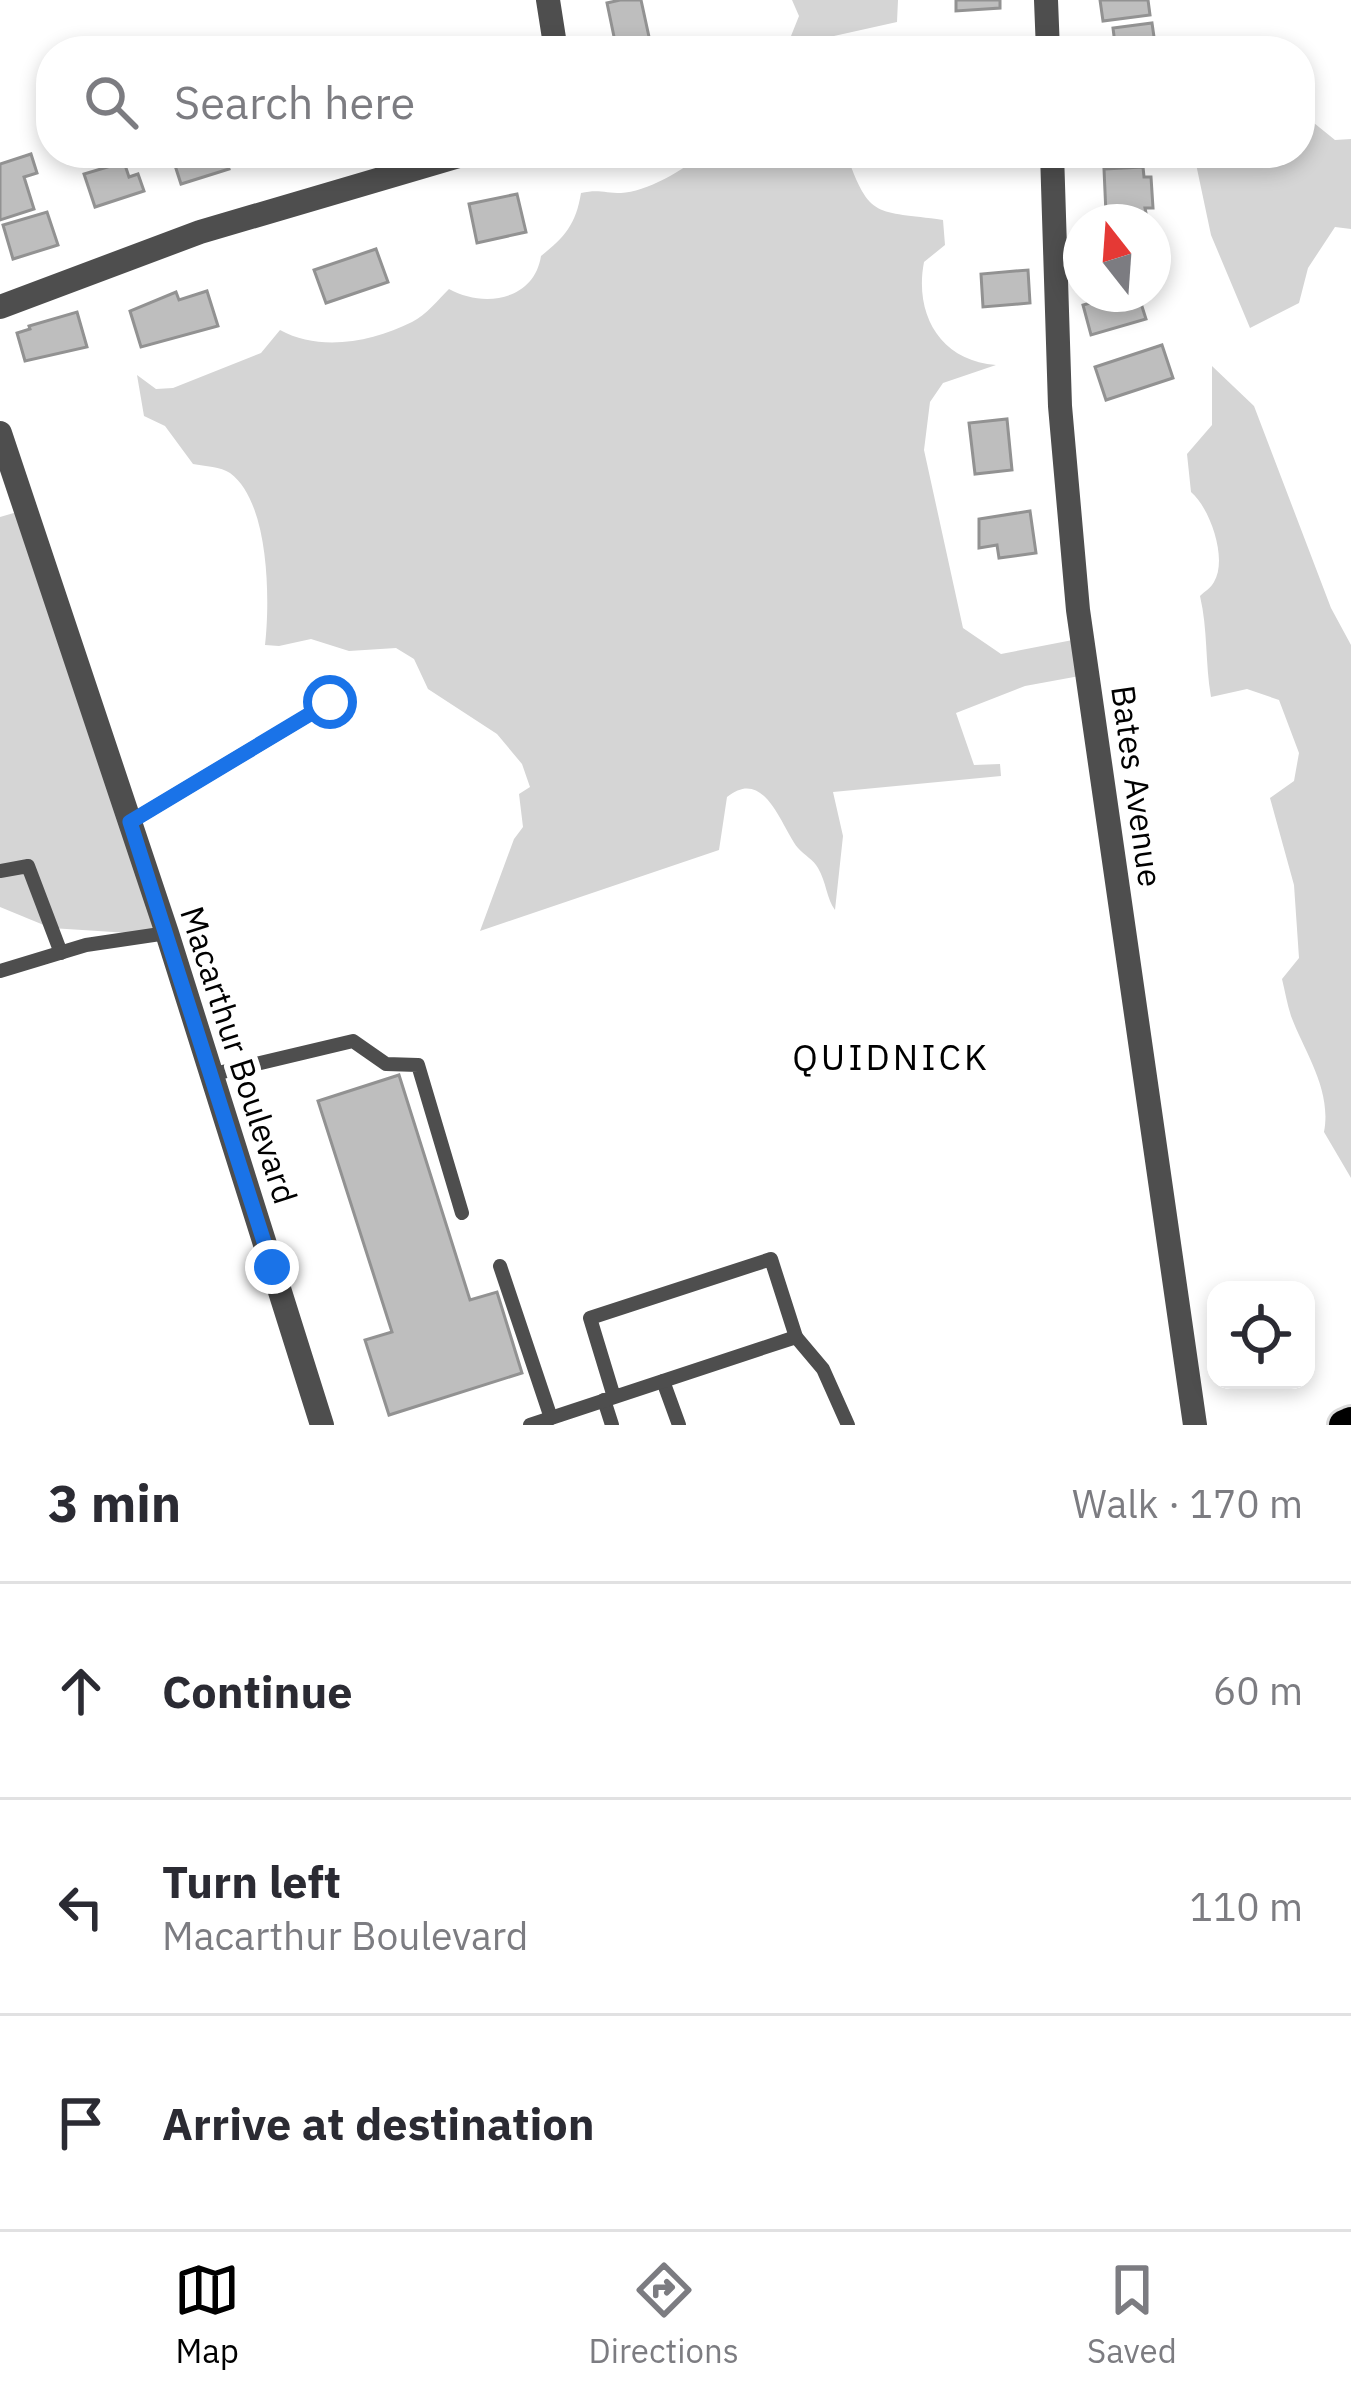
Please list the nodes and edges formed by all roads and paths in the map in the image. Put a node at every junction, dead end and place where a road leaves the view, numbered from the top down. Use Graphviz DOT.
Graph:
graph roads {
  1 [pos="548,0"];
  2 [pos="1046,0"];
  3 [pos="554,36"];
  4 [pos="1047,36"];
  5 [pos="418,168"];
  6 [pos="1052,168"];
  7 [pos="0,307"];
  8 [pos="0,433"];
  9 [pos="330,702"];
  10 [pos="130,822"];
  11 [pos="0,872"];
  12 [pos="167,933"];
  13 [pos="61,952"];
  14 [pos="0,971"];
  15 [pos="210,1075"];
  16 [pos="462,1213"];
  17 [pos="500,1266"];
  18 [pos="796,1336"];
  19 [pos="663,1381"];
  20 [pos="609,1399"];
  21 [pos="551,1418"];
  22 [pos="322,1425"];
  23 [pos="530,1425"];
  24 [pos="613,1425"];
  25 [pos="679,1425"];
  26 [pos="848,1425"];
  27 [pos="1196,1425"];
  1 -- 3 [label="street"];
  2 -- 4 [label="street"];
  5 -- 7 [label="street"];
  6 -- 27 [label="street, Bates Avenue"];
  8 -- 10 [label="street, Macarthur Boulevard"];
  9 -- 10 [label="lane"];
  10 -- 12 [label="street, Macarthur Boulevard"];
  11 -- 13 [label="lane"];
  12 -- 13 [label="lane"];
  12 -- 15 [label="street, Macarthur Boulevard"];
  13 -- 14 [label="lane"];
  15 -- 16 [label="lane"];
  15 -- 22 [label="street, Macarthur Boulevard"];
  17 -- 21 [label="lane"];
  18 -- 19 [label="lane"];
  18 -- 20 [label="lane"];
  18 -- 26 [label="lane"];
  19 -- 20 [label="lane"];
  19 -- 25 [label="lane"];
  20 -- 21 [label="lane"];
  20 -- 24 [label="lane"];
  21 -- 23 [label="lane"];
}
